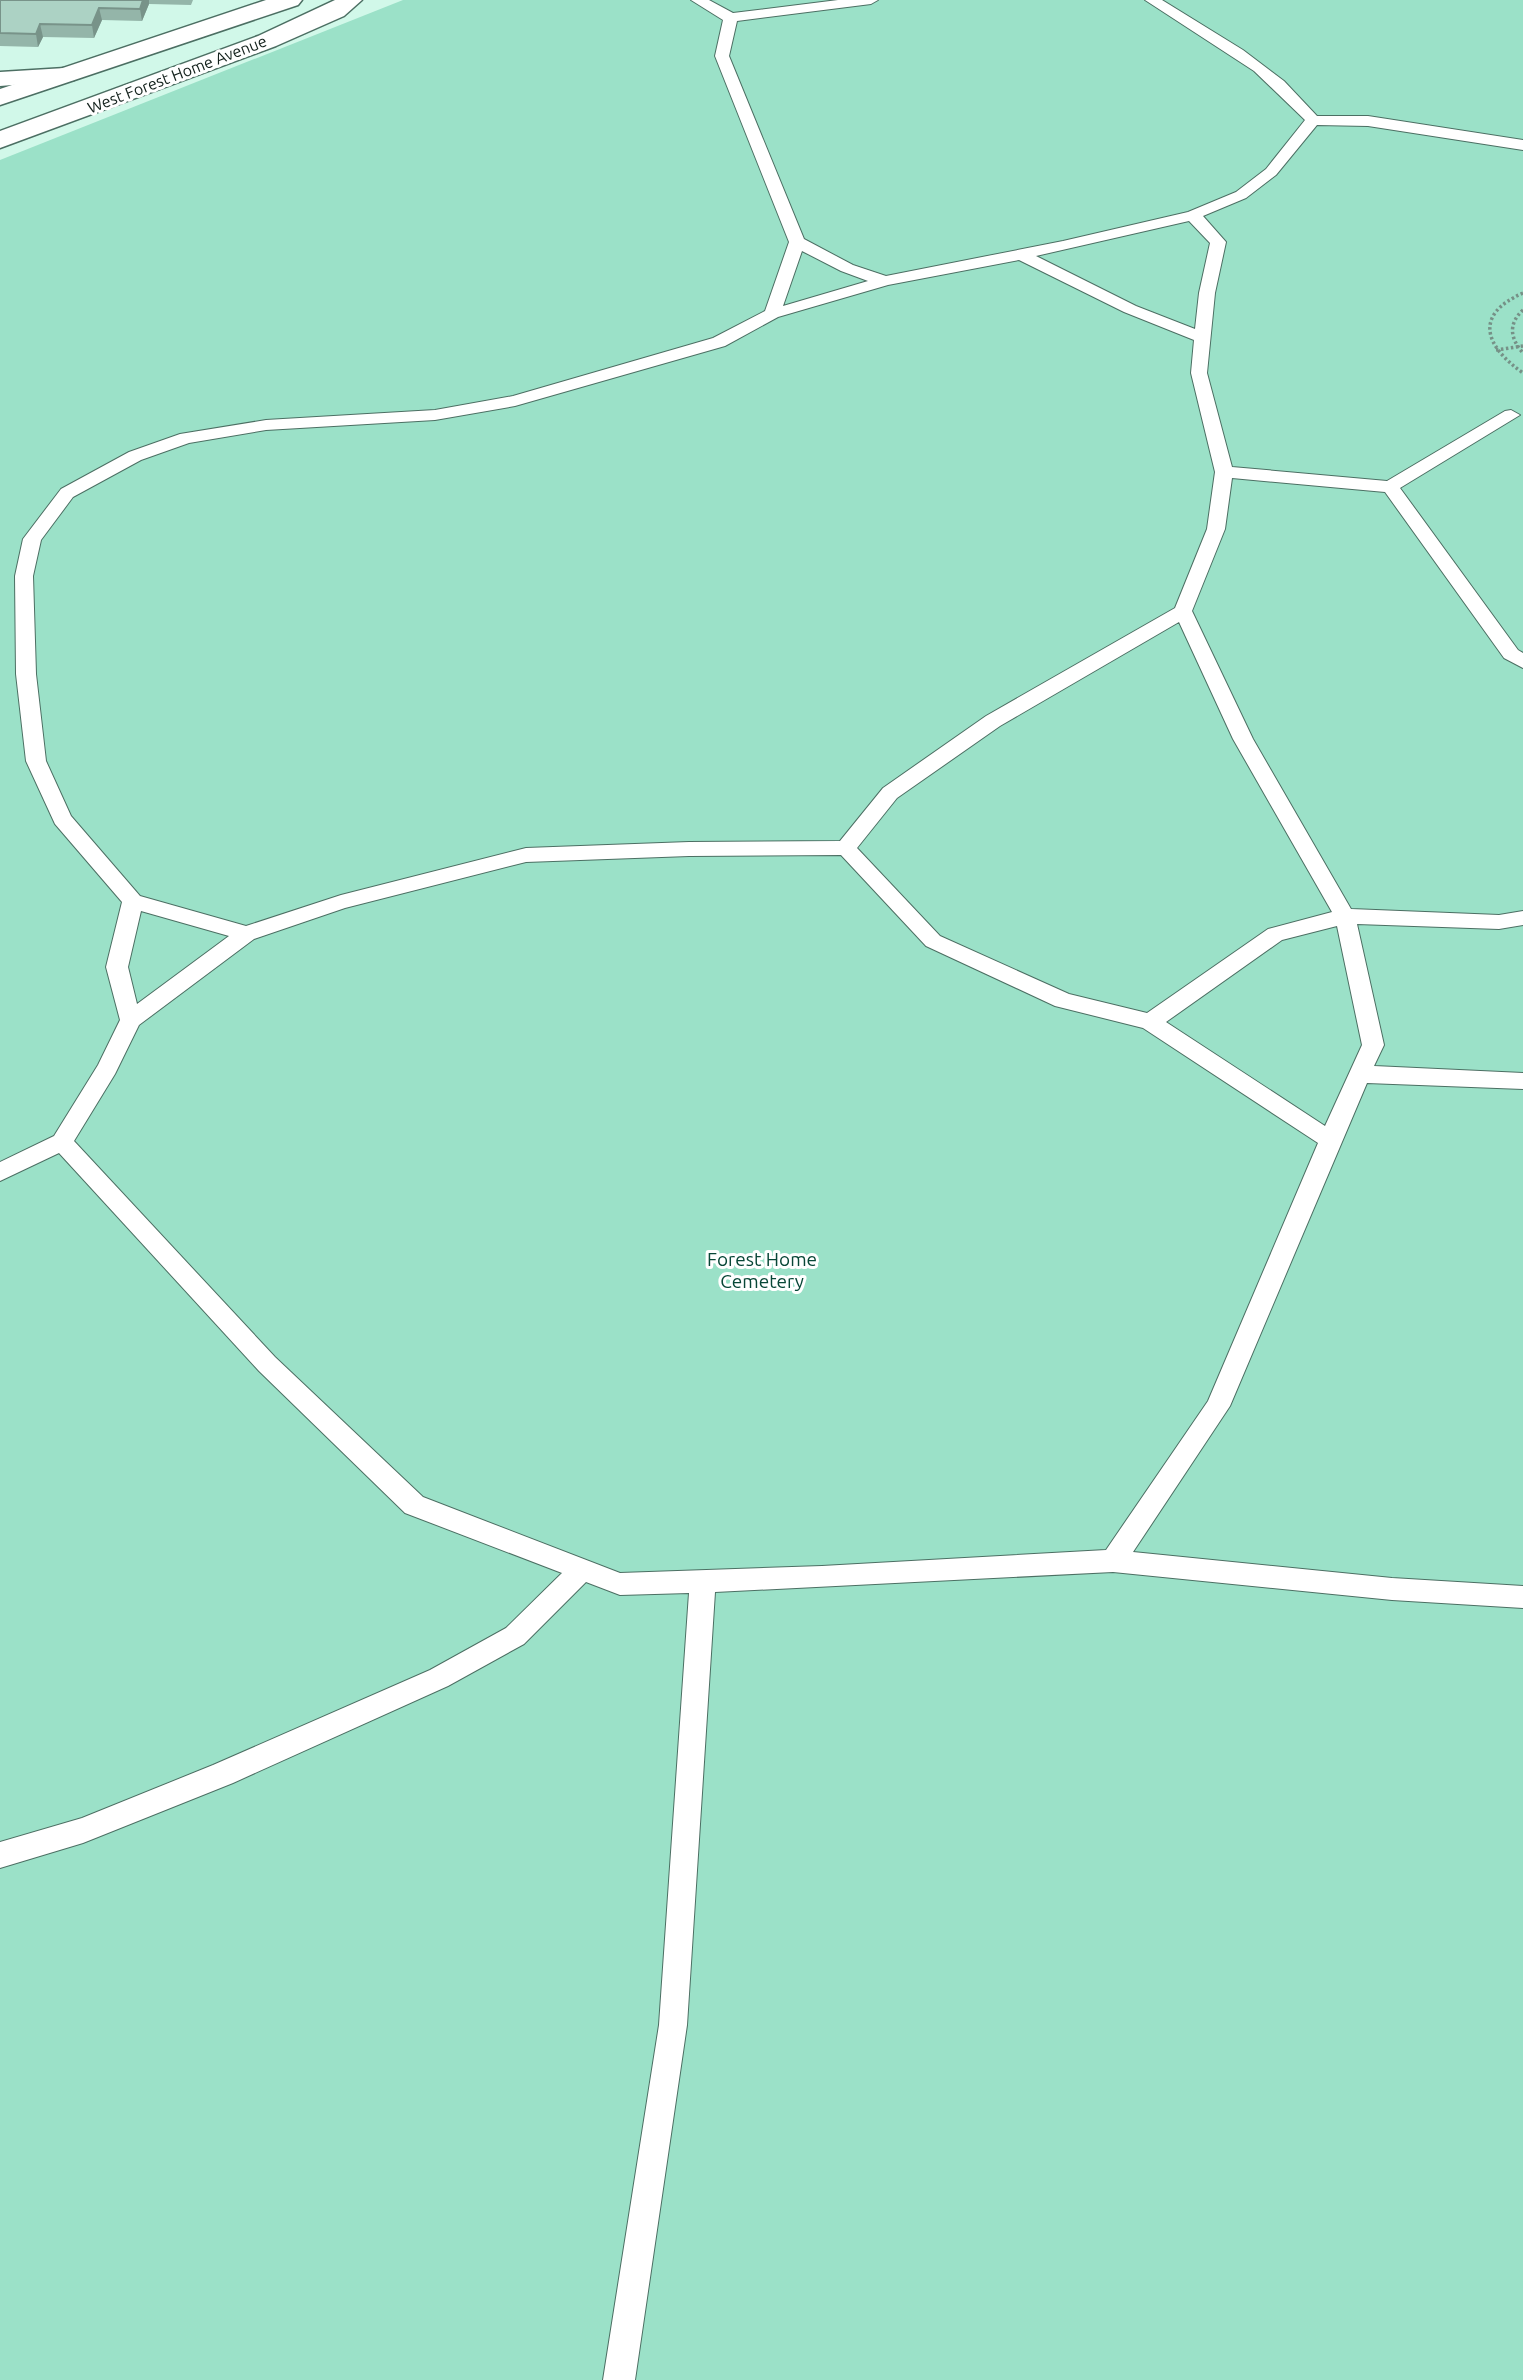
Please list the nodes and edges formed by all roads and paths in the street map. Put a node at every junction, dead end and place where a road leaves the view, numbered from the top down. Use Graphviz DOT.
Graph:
graph roads {
  1 [pos="290,0"];
  2 [pos="350,0"];
  3 [pos="698,0"];
  4 [pos="871,0"];
  5 [pos="1152,0"];
  6 [pos="731,18"];
  7 [pos="65,75"];
  8 [pos="0,79"];
  9 [pos="0,97"];
  10 [pos="1313,120"];
  11 [pos="0,141"];
  12 [pos="1523,145"];
  13 [pos="1193,215"];
  14 [pos="797,242"];
  15 [pos="1020,254"];
  16 [pos="885,281"];
  17 [pos="1523,293"];
  18 [pos="1523,310"];
  19 [pos="772,314"];
  20 [pos="1203,338"];
  21 [pos="1520,347"];
  22 [pos="1496,350"];
  23 [pos="1523,353"];
  24 [pos="1523,373"];
  25 [pos="1511,415"];
  26 [pos="1224,472"];
  27 [pos="1390,487"];
  28 [pos="1183,611"];
  29 [pos="1523,662"];
  30 [pos="846,848"];
  31 [pos="133,901"];
  32 [pos="1345,916"];
  33 [pos="1523,918"];
  34 [pos="247,934"];
  35 [pos="131,1020"];
  36 [pos="1150,1022"];
  37 [pos="1360,1074"];
  38 [pos="1523,1081"];
  39 [pos="1330,1140"];
  40 [pos="62,1142"];
  41 [pos="0,1172"];
  42 [pos="1113,1561"];
  43 [pos="583,1569"];
  44 [pos="703,1581"];
  45 [pos="1523,1597"];
  46 [pos="0,1855"];
  47 [pos="619,2380"];
  1 -- 7 [label="main road, West Forest Home Avenue"];
  2 -- 11 [label="main road, West Forest Home Avenue"];
  3 -- 6 [label="lane"];
  4 -- 6 [label="lane"];
  5 -- 10 [label="lane"];
  6 -- 14 [label="lane"];
  7 -- 8 [label="main road"];
  7 -- 9 [label="main road, West Forest Home Avenue"];
  10 -- 12 [label="lane"];
  10 -- 13 [label="lane"];
  13 -- 15 [label="lane"];
  13 -- 20 [label="lane"];
  14 -- 16 [label="lane"];
  14 -- 19 [label="lane"];
  15 -- 16 [label="lane"];
  15 -- 20 [label="lane"];
  16 -- 19 [label="lane"];
  17 -- 22 [label="path"];
  18 -- 21 [label="path"];
  19 -- 31 [label="lane"];
  20 -- 26 [label="lane"];
  21 -- 22 [label="path"];
  21 -- 23 [label="path"];
  22 -- 24 [label="path"];
  25 -- 27 [label="lane"];
  26 -- 27 [label="lane"];
  26 -- 28 [label="lane"];
  27 -- 29 [label="lane"];
  28 -- 30 [label="lane"];
  28 -- 32 [label="lane"];
  30 -- 34 [label="lane"];
  30 -- 36 [label="lane"];
  31 -- 34 [label="lane"];
  31 -- 35 [label="lane"];
  32 -- 33 [label="lane"];
  32 -- 36 [label="lane"];
  32 -- 37 [label="lane"];
  34 -- 35 [label="lane"];
  35 -- 40 [label="lane"];
  36 -- 39 [label="lane"];
  37 -- 38 [label="lane"];
  37 -- 39 [label="lane"];
  39 -- 42 [label="lane"];
  40 -- 41 [label="lane"];
  40 -- 43 [label="lane"];
  42 -- 44 [label="lane"];
  42 -- 45 [label="lane"];
  43 -- 44 [label="lane"];
  43 -- 46 [label="lane"];
  44 -- 47 [label="lane"];
}
